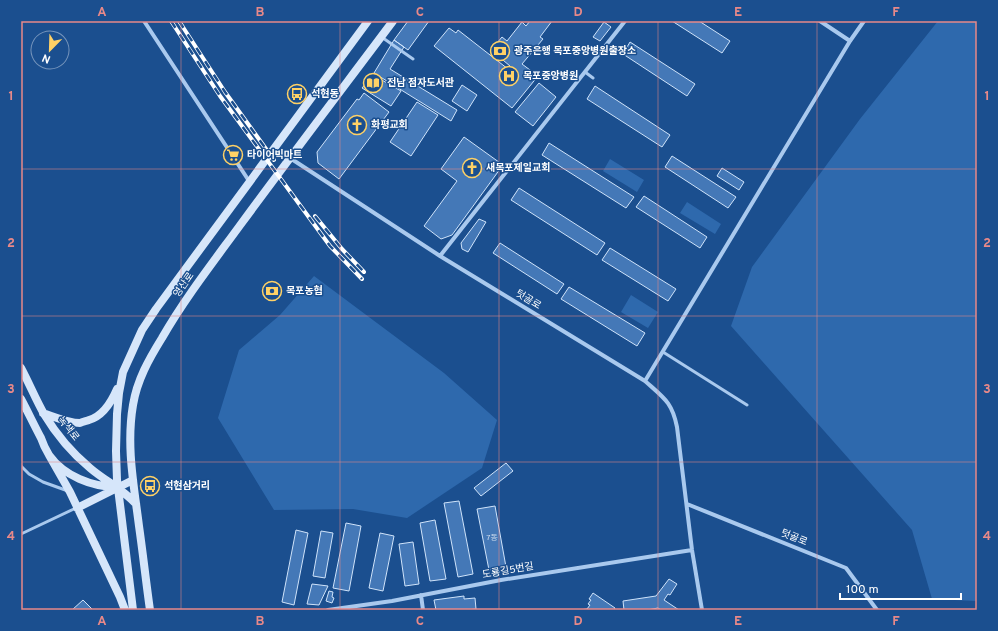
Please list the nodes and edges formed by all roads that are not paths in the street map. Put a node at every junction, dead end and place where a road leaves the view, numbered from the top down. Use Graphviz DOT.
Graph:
graph roads {
  1 [pos="144,21"];
  2 [pos="368,21"];
  3 [pos="393,21"];
  4 [pos="625,21"];
  5 [pos="820,21"];
  6 [pos="864,21"];
  7 [pos="381,36"];
  8 [pos="850,41"];
  9 [pos="413,59"];
  10 [pos="585,72"];
  11 [pos="593,78"];
  12 [pos="290,158"];
  13 [pos="249,181"];
  14 [pos="440,256"];
  15 [pos="663,352"];
  16 [pos="21,368"];
  17 [pos="124,372"];
  18 [pos="646,381"];
  19 [pos="21,399"];
  20 [pos="747,405"];
  21 [pos="44,413"];
  22 [pos="49,455"];
  23 [pos="21,466"];
  24 [pos="133,480"];
  25 [pos="118,488"];
  26 [pos="70,492"];
  27 [pos="136,504"];
  28 [pos="687,504"];
  29 [pos="77,508"];
  30 [pos="21,534"];
  31 [pos="692,550"];
  32 [pos="421,595"];
  33 [pos="124,610"];
  34 [pos="133,610"];
  35 [pos="150,610"];
  36 [pos="328,610"];
  37 [pos="424,610"];
  38 [pos="702,610"];
  39 [pos="878,610"];
  1 -- 13 [label="street"];
  2 -- 13 [label="street, 영산로"];
  3 -- 7 [label="street, 영산로"];
  4 -- 10 [label="street"];
  5 -- 8 [label="street"];
  6 -- 8 [label="street"];
  7 -- 9 [label="lane"];
  7 -- 12 [label="street, 영산로"];
  8 -- 15 [label="street"];
  10 -- 11 [label="lane"];
  10 -- 14 [label="street"];
  12 -- 14 [label="street, 텃골로"];
  12 -- 24 [label="street, 영산로"];
  13 -- 17 [label="street, 영산로"];
  14 -- 18 [label="street, 텃골로"];
  15 -- 18 [label="street"];
  15 -- 20 [label="lane"];
  16 -- 21 [label="street, 녹색로"];
  17 -- 21 [label="street"];
  17 -- 25 [label="street, 영산로"];
  18 -- 28 [label="street, 텃골로"];
  19 -- 22 [label="street"];
  21 -- 25 [label="street, 녹색로"];
  22 -- 25 [label="street"];
  22 -- 26 [label="street"];
  23 -- 26 [label="lane"];
  24 -- 25 [label="street"];
  24 -- 27 [label="street, 영산로"];
  25 -- 27 [label="street, 녹색로"];
  25 -- 29 [label="street"];
  25 -- 34 [label="street, 영산로"];
  26 -- 29 [label="street"];
  27 -- 35 [label="street, 영산로"];
  28 -- 31 [label="street, 텃골로"];
  28 -- 39 [label="street, 텃골로"];
  29 -- 30 [label="lane"];
  29 -- 33 [label="street"];
  31 -- 32 [label="street, 도룡길5번길"];
  31 -- 38 [label="street, 텃골로"];
  32 -- 36 [label="street, 도룡길5번길"];
  32 -- 37 [label="street"];
}
